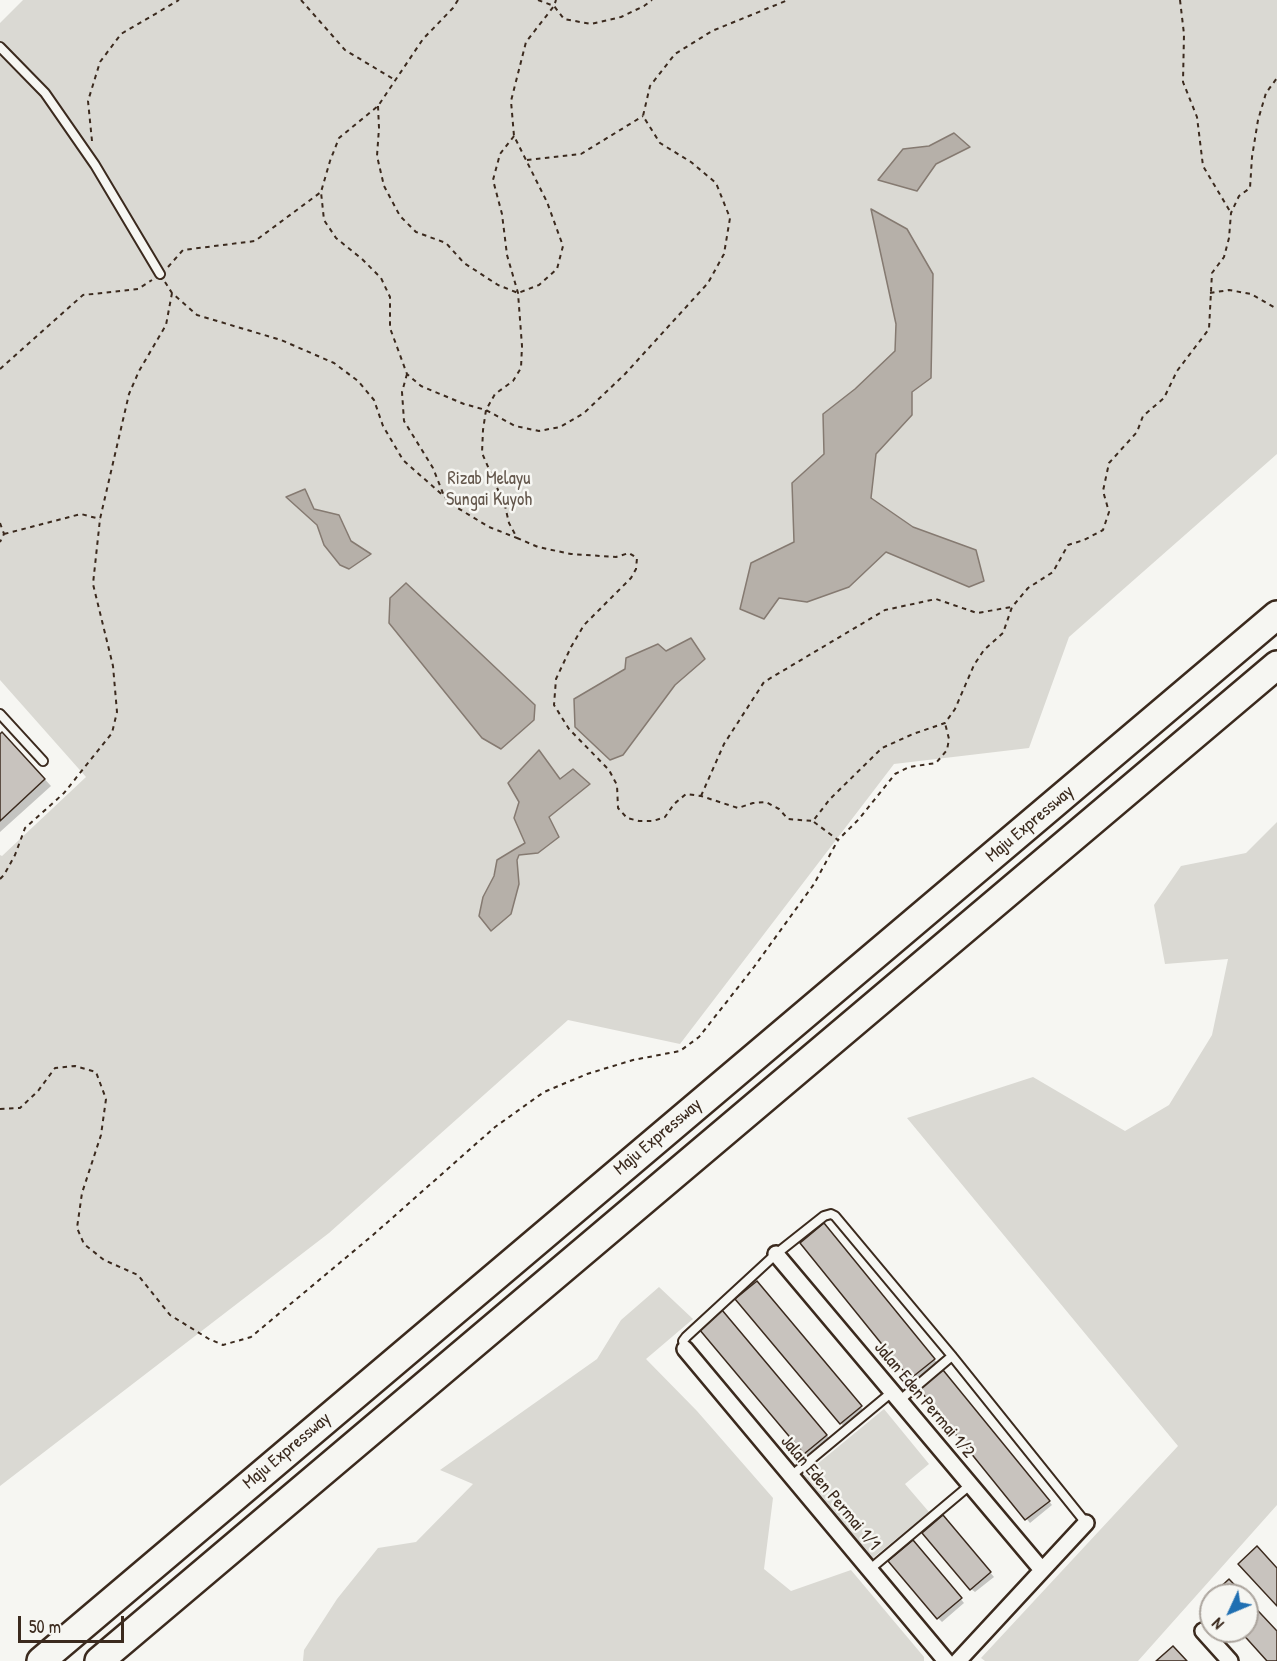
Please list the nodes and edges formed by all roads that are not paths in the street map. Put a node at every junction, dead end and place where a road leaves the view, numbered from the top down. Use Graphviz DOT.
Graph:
graph roads {
  1 [pos="0,47"];
  2 [pos="160,274"];
  3 [pos="1277,594"];
  4 [pos="1277,615"];
  5 [pos="1238,648"];
  6 [pos="1277,665"];
  7 [pos="1277,678"];
  8 [pos="0,714"];
  9 [pos="1199,731"];
  10 [pos="43,761"];
  11 [pos="776,1254"];
  12 [pos="685,1349"];
  13 [pos="952,1356"];
  14 [pos="895,1396"];
  15 [pos="791,1476"];
  16 [pos="970,1485"];
  17 [pos="1086,1523"];
  18 [pos="869,1570"];
  19 [pos="1042,1570"];
  20 [pos="1214,1643"];
  21 [pos="41,1661"];
  22 [pos="99,1661"];
  23 [pos="946,1661"];
  24 [pos="958,1661"];
  25 [pos="1230,1661"];
  1 -- 2 [label="lane"];
  3 -- 5 [label="highway"];
  4 -- 5 [label="highway, Maju Expressway"];
  5 -- 21 [label="highway, Maju Expressway"];
  6 -- 9 [label="highway, Maju Expressway"];
  7 -- 9 [label="highway"];
  8 -- 10 [label="lane"];
  9 -- 22 [label="highway, Maju Expressway"];
  11 -- 12 [label="lane"];
  11 -- 13 [label="lane"];
  11 -- 14 [label="street, Jalan Eden Permai 1/2"];
  12 -- 15 [label="street, Jalan Eden Permai 1/1"];
  13 -- 14 [label="lane"];
  13 -- 17 [label="lane"];
  14 -- 15 [label="lane"];
  14 -- 16 [label="street, Jalan Eden Permai 1/2"];
  15 -- 18 [label="street, Jalan Eden Permai 1/1"];
  16 -- 18 [label="lane"];
  16 -- 19 [label="street, Jalan Eden Permai 1/2"];
  17 -- 19 [label="street"];
  18 -- 23 [label="street, Jalan Eden Permai 1/1"];
  19 -- 24 [label="street"];
  20 -- 25 [label="street"];
}
